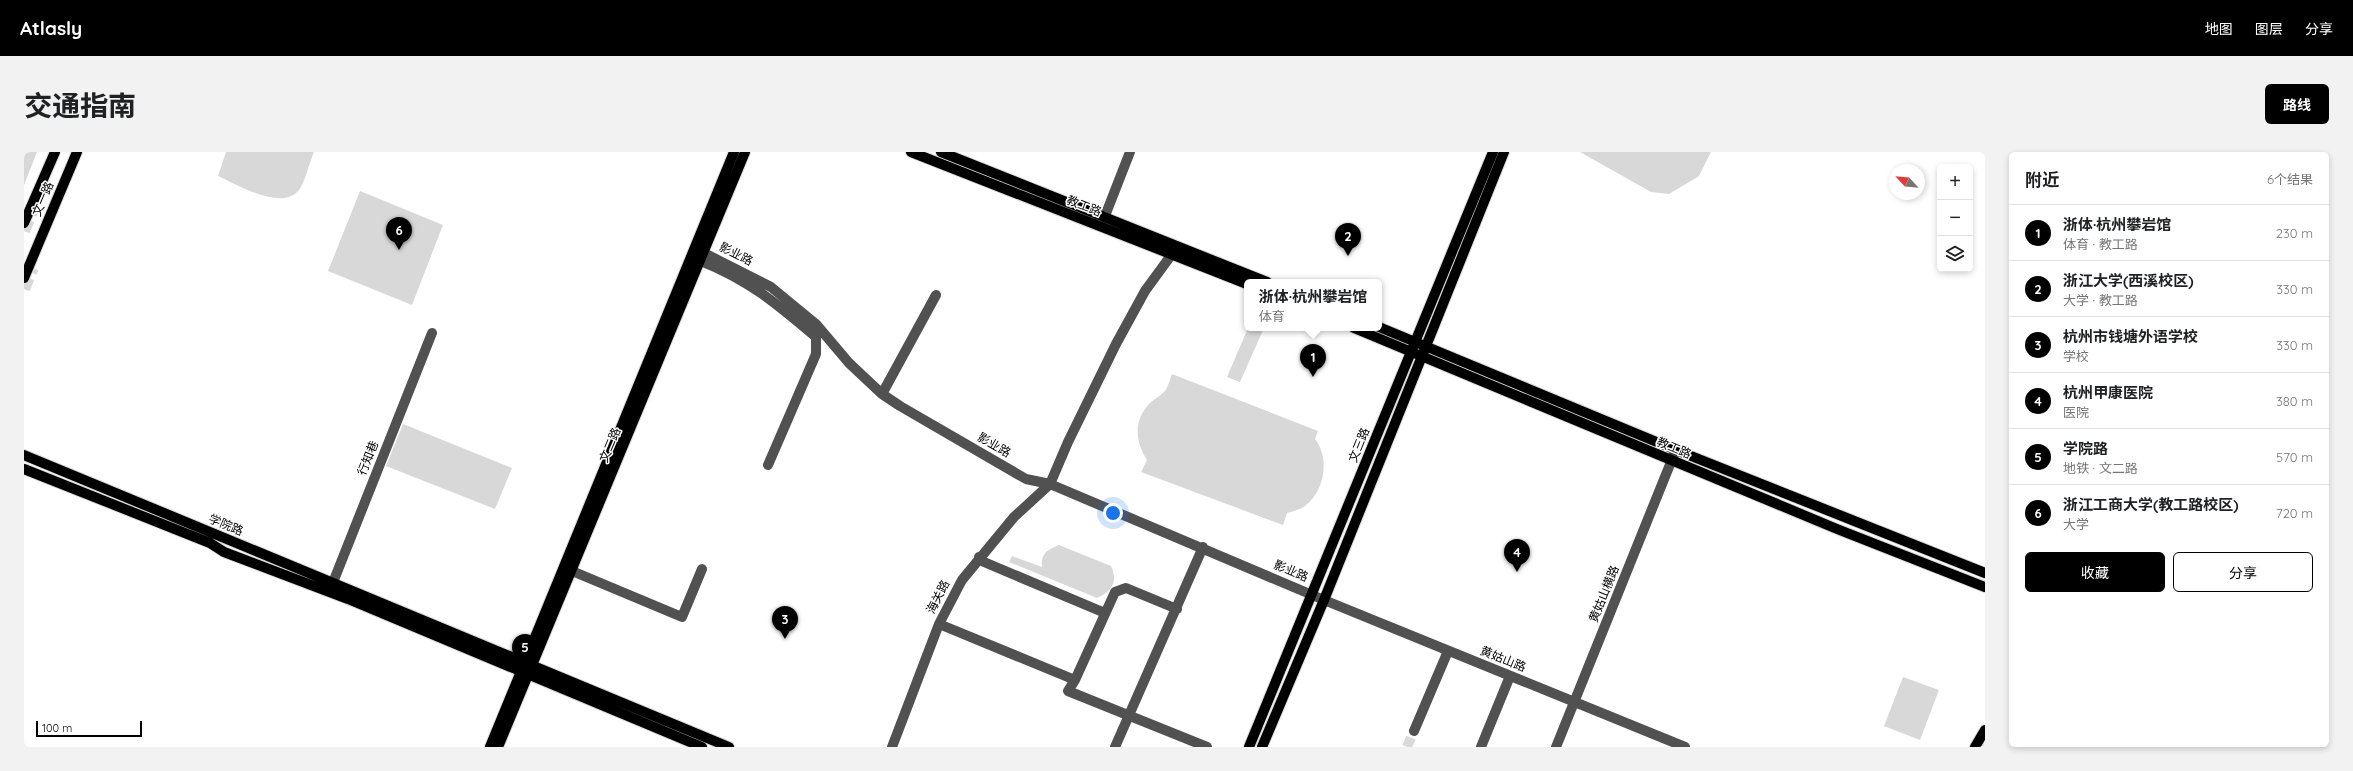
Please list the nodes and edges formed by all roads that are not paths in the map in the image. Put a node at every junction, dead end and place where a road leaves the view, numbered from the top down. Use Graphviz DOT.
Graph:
graph roads {
  1 [pos="55,152"];
  2 [pos="77,152"];
  3 [pos="734,152"];
  4 [pos="745,152"];
  5 [pos="911,152"];
  6 [pos="941,152"];
  7 [pos="1130,152"];
  8 [pos="1493,152"];
  9 [pos="1504,152"];
  10 [pos="1105,216"];
  11 [pos="24,223"];
  12 [pos="1172,254"];
  13 [pos="702,257"];
  14 [pos="24,278"];
  15 [pos="1260,279"];
  16 [pos="1244,283"];
  17 [pos="936,295"];
  18 [pos="1382,328"];
  19 [pos="1362,331"];
  20 [pos="432,333"];
  21 [pos="1416,341"];
  22 [pos="1427,345"];
  23 [pos="1412,351"];
  24 [pos="1423,355"];
  25 [pos="882,394"];
  26 [pos="1676,450"];
  27 [pos="24,455"];
  28 [pos="1672,461"];
  29 [pos="768,465"];
  30 [pos="24,469"];
  31 [pos="1050,484"];
  32 [pos="1204,547"];
  33 [pos="979,557"];
  34 [pos="702,569"];
  35 [pos="572,571"];
  36 [pos="1985,573"];
  37 [pos="331,587"];
  38 [pos="1985,587"];
  39 [pos="1312,594"];
  40 [pos="1324,600"];
  41 [pos="1177,609"];
  42 [pos="1105,613"];
  43 [pos="939,624"];
  44 [pos="1448,651"];
  45 [pos="527,669"];
  46 [pos="1510,676"];
  47 [pos="1075,680"];
  48 [pos="1574,702"];
  49 [pos="1129,714"];
  50 [pos="1985,730"];
  51 [pos="1414,731"];
  52 [pos="490,747"];
  53 [pos="498,747"];
  54 [pos="702,747"];
  55 [pos="729,747"];
  56 [pos="892,747"];
  57 [pos="1115,747"];
  58 [pos="1208,747"];
  59 [pos="1250,747"];
  60 [pos="1262,747"];
  61 [pos="1481,747"];
  62 [pos="1556,747"];
  63 [pos="1685,747"];
  64 [pos="1975,747"];
  1 -- 11 [label="main road, 文一路"];
  2 -- 14 [label="main road, 文一路"];
  3 -- 45 [label="main road, 文二路"];
  4 -- 13 [label="main road, 文二路"];
  5 -- 12 [label="main road, 教工路"];
  6 -- 10 [label="main road, 教工路"];
  7 -- 10 [label="street"];
  8 -- 21 [label="main road, 文三路"];
  9 -- 22 [label="main road"];
  10 -- 15 [label="main road, 教工路"];
  12 -- 16 [label="main road, 教工路"];
  12 -- 31 [label="street"];
  13 -- 25 [label="street, 影业路"];
  13 -- 29 [label="street"];
  13 -- 35 [label="main road, 文二路"];
  17 -- 25 [label="street"];
  18 -- 21 [label="main road, 教工路"];
  19 -- 23 [label="main road, 教工路"];
  20 -- 37 [label="street, 行知巷"];
  21 -- 22 [label="main road, 教工路"];
  21 -- 23 [label="main road, 文三路"];
  22 -- 24 [label="main road"];
  22 -- 26 [label="main road, 教工路"];
  23 -- 24 [label="main road, 教工路"];
  23 -- 39 [label="main road, 文三路"];
  24 -- 28 [label="main road, 教工路"];
  24 -- 40 [label="main road"];
  25 -- 31 [label="street, 影业路"];
  26 -- 28 [label="street, 黄姑山横路"];
  26 -- 36 [label="main road, 教工路"];
  27 -- 37 [label="main road, 学院路"];
  28 -- 38 [label="main road, 教工路"];
  28 -- 48 [label="street, 黄姑山横路"];
  30 -- 37 [label="main road, 学院路"];
  31 -- 32 [label="street, 影业路"];
  31 -- 33 [label="street, 海关路"];
  32 -- 39 [label="street, 影业路"];
  32 -- 41 [label="street"];
  33 -- 42 [label="street"];
  33 -- 43 [label="street, 海关路"];
  34 -- 35 [label="street"];
  35 -- 45 [label="main road, 文二路"];
  37 -- 45 [label="main road, 学院路"];
  39 -- 40 [label="street, 黄姑山路"];
  39 -- 59 [label="main road, 文三路"];
  40 -- 44 [label="street, 黄姑山路"];
  40 -- 60 [label="main road"];
  41 -- 42 [label="street"];
  41 -- 49 [label="street"];
  42 -- 47 [label="street"];
  43 -- 47 [label="street"];
  43 -- 56 [label="street, 海关路"];
  44 -- 46 [label="street, 黄姑山路"];
  44 -- 51 [label="street"];
  45 -- 52 [label="main road, 文二路"];
  45 -- 53 [label="main road, 文二路"];
  45 -- 54 [label="main road, 学院路"];
  45 -- 55 [label="main road, 学院路"];
  46 -- 48 [label="street, 黄姑山路"];
  46 -- 61 [label="street"];
  47 -- 49 [label="street"];
  48 -- 62 [label="street, 黄姑山横路"];
  48 -- 63 [label="street, 黄姑山路"];
  49 -- 57 [label="street"];
  49 -- 58 [label="street"];
  50 -- 64 [label="main road"];
}
